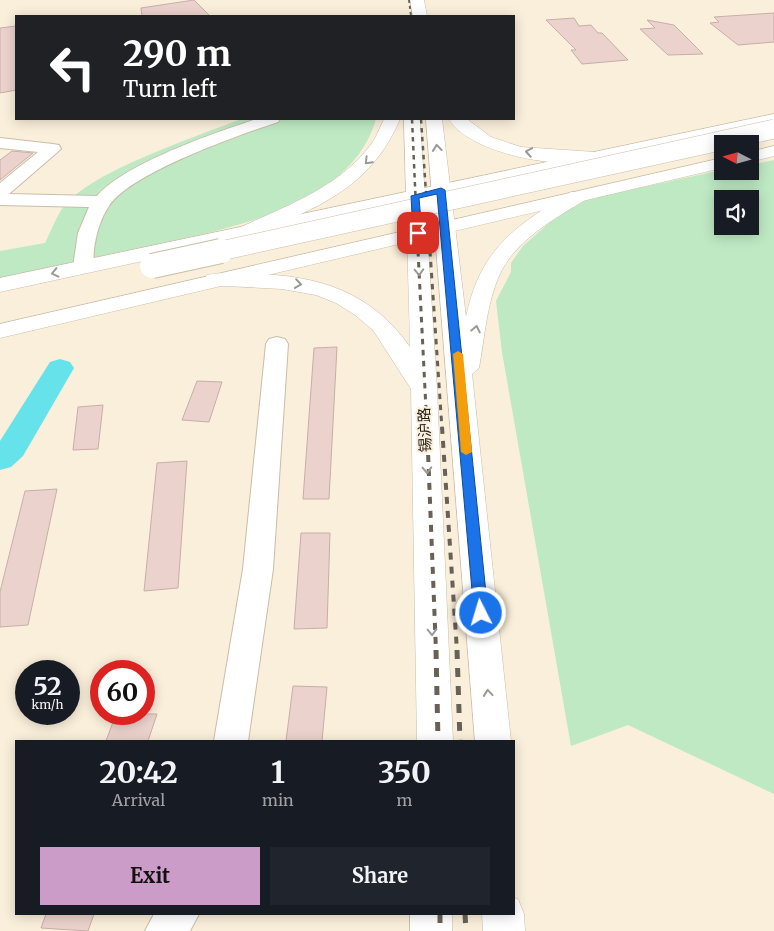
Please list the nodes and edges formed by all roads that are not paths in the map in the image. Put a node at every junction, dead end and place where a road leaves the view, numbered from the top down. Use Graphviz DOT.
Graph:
graph roads {
  1 [pos="417,0"];
  2 [pos="420,15"];
  3 [pos="774,119"];
  4 [pos="269,120"];
  5 [pos="392,120"];
  6 [pos="412,120"];
  7 [pos="434,120"];
  8 [pos="458,120"];
  9 [pos="774,129"];
  10 [pos="774,141"];
  11 [pos="0,143"];
  12 [pos="759,144"];
  13 [pos="774,151"];
  14 [pos="714,155"];
  15 [pos="759,155"];
  16 [pos="595,157"];
  17 [pos="714,165"];
  18 [pos="441,190"];
  19 [pos="0,192"];
  20 [pos="415,196"];
  21 [pos="578,196"];
  22 [pos="0,199"];
  23 [pos="102,202"];
  24 [pos="446,226"];
  25 [pos="418,233"];
  26 [pos="239,235"];
  27 [pos="83,266"];
  28 [pos="156,273"];
  29 [pos="215,280"];
  30 [pos="0,286"];
  31 [pos="0,300"];
  32 [pos="0,317"];
  33 [pos="0,331"];
  34 [pos="277,344"];
  35 [pos="424,389"];
  36 [pos="461,394"];
  37 [pos="231,740"];
  38 [pos="435,740"];
  39 [pos="492,740"];
  40 [pos="178,915"];
  41 [pos="432,915"];
  42 [pos="503,915"];
  43 [pos="165,931"];
  44 [pos="431,931"];
  45 [pos="504,931"];
  1 -- 2 [label="main road"];
  3 -- 16 [label="main road"];
  4 -- 23 [label="street"];
  5 -- 26 [label="main road, one-way"];
  6 -- 20 [label="main road, 锡沪路"];
  18 -- 7 [label="main road, one-way"];
  16 -- 8 [label="main road, one-way"];
  9 -- 28 [label="main road, bridge"];
  10 -- 12 [label="main road"];
  11 -- 19 [label="street"];
  13 -- 15 [label="main road"];
  14 -- 28 [label="main road"];
  16 -- 18 [label="main road"];
  17 -- 21 [label="main road"];
  18 -- 20 [label="main road"];
  18 -- 24 [label="main road"];
  20 -- 25 [label="main road, 锡沪路"];
  20 -- 26 [label="main road"];
  21 -- 24 [label="main road"];
  36 -- 21 [label="main road, one-way"];
  22 -- 23 [label="street"];
  23 -- 27 [label="street"];
  24 -- 25 [label="main road"];
  24 -- 36 [label="main road"];
  25 -- 29 [label="main road"];
  25 -- 35 [label="main road, 锡沪路, one-way"];
  26 -- 27 [label="main road"];
  27 -- 30 [label="main road, one-way"];
  28 -- 31 [label="main road"];
  28 -- 32 [label="main road"];
  29 -- 33 [label="main road"];
  29 -- 35 [label="main road, one-way"];
  34 -- 37 [label="street"];
  35 -- 38 [label="main road, 锡沪路, one-way"];
  39 -- 36 [label="main road, one-way"];
  40 -- 43 [label="street"];
  41 -- 44 [label="main road"];
  42 -- 45 [label="main road"];
}
